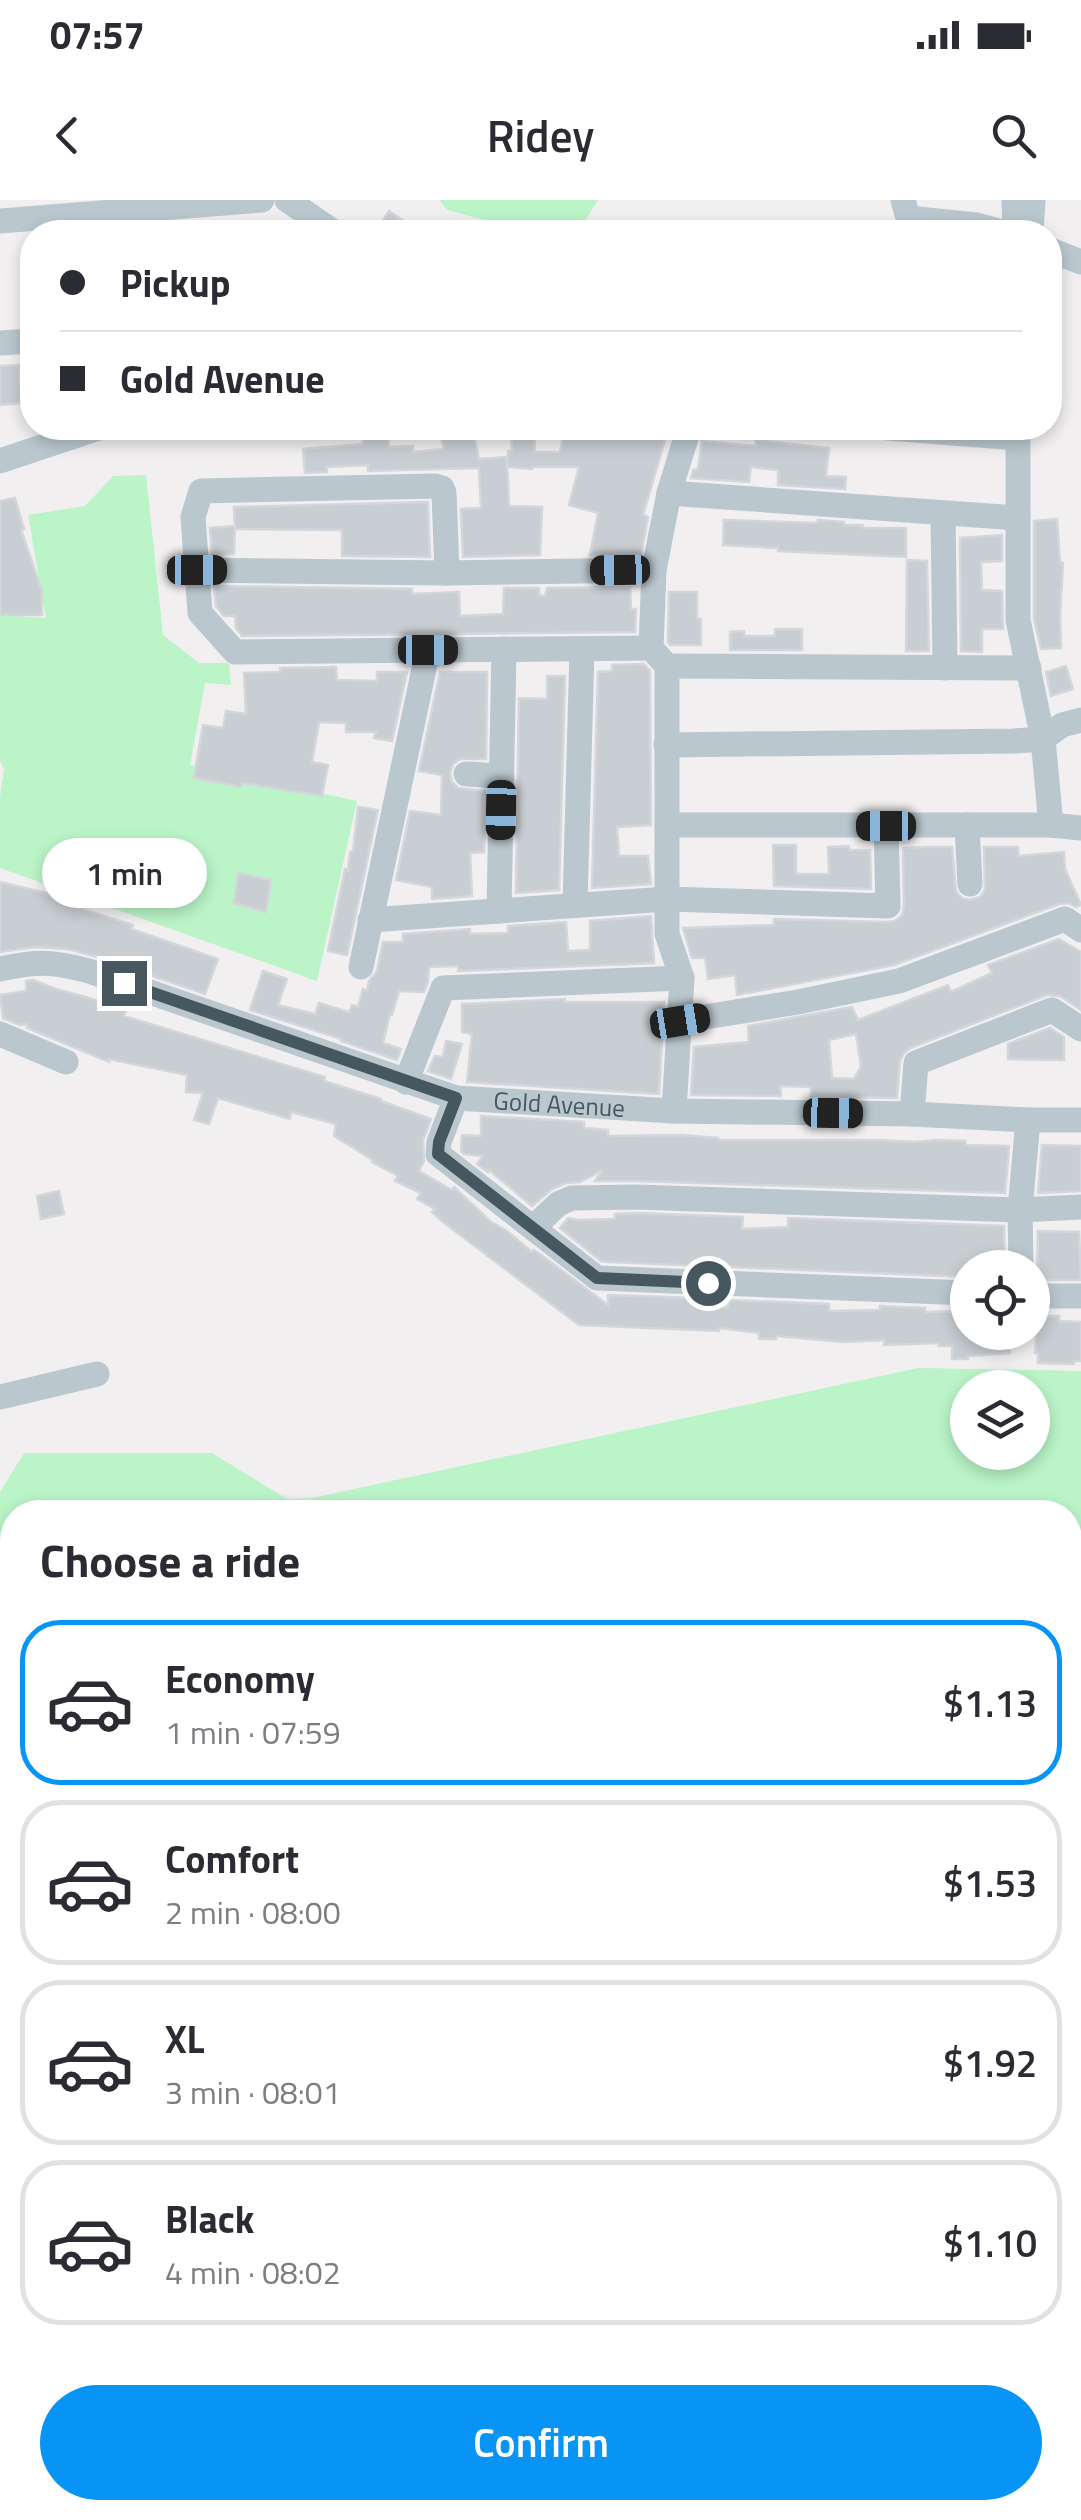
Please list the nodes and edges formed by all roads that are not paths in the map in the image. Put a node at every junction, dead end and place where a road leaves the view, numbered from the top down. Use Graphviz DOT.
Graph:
graph roads {
  1 [pos="262,200"];
  2 [pos="287,200"];
  3 [pos="903,200"];
  4 [pos="110,220"];
  5 [pos="316,220"];
  6 [pos="927,220"];
  7 [pos="61,440"];
  8 [pos="685,440"];
  9 [pos="1018,440"];
  10 [pos="0,460"];
  11 [pos="669,493"];
  12 [pos="943,512"];
  13 [pos="1018,518"];
  14 [pos="197,570"];
  15 [pos="654,570"];
  16 [pos="447,573"];
  17 [pos="504,649"];
  18 [pos="582,649"];
  19 [pos="428,650"];
  20 [pos="659,657"];
  21 [pos="945,668"];
  22 [pos="1030,668"];
  23 [pos="1080,721"];
  24 [pos="1042,738"];
  25 [pos="666,745"];
  26 [pos="466,774"];
  27 [pos="501,776"];
  28 [pos="667,826"];
  29 [pos="886,826"];
  30 [pos="967,826"];
  31 [pos="1051,826"];
  32 [pos="1081,828"];
  33 [pos="970,884"];
  34 [pos="667,899"];
  35 [pos="576,906"];
  36 [pos="499,911"];
  37 [pos="370,920"];
  38 [pos="1081,930"];
  39 [pos="361,967"];
  40 [pos="0,970"];
  41 [pos="682,978"];
  42 [pos="680,1021"];
  43 [pos="1081,1030"];
  44 [pos="0,1034"];
  45 [pos="66,1062"];
  46 [pos="406,1082"];
  47 [pos="456,1098"];
  48 [pos="674,1110"];
  49 [pos="912,1114"];
  50 [pos="1028,1120"];
  51 [pos="1081,1120"];
  52 [pos="1081,1208"];
  53 [pos="1020,1210"];
  54 [pos="534,1227"];
  55 [pos="1021,1250"];
  56 [pos="950,1292"];
  57 [pos="1050,1296"];
  58 [pos="1081,1296"];
  59 [pos="97,1374"];
  60 [pos="0,1398"];
  1 -- 4 [label="street"];
  2 -- 5 [label="street"];
  3 -- 6 [label="street"];
  7 -- 10 [label="street"];
  8 -- 11 [label="street"];
  9 -- 13 [label="street"];
  11 -- 12 [label="street"];
  11 -- 15 [label="street"];
  12 -- 13 [label="street"];
  12 -- 21 [label="street"];
  13 -- 22 [label="street"];
  14 -- 16 [label="street"];
  14 -- 16 [label="street"];
  14 -- 19 [label="street"];
  15 -- 16 [label="street"];
  15 -- 20 [label="street"];
  17 -- 18 [label="street"];
  17 -- 19 [label="street"];
  17 -- 27 [label="street"];
  18 -- 20 [label="street"];
  18 -- 35 [label="street"];
  19 -- 37 [label="street"];
  20 -- 21 [label="street"];
  20 -- 25 [label="street"];
  21 -- 22 [label="street"];
  22 -- 24 [label="street"];
  23 -- 24 [label="street"];
  24 -- 25 [label="street"];
  24 -- 31 [label="street"];
  25 -- 28 [label="street"];
  26 -- 27 [label="street"];
  27 -- 36 [label="street"];
  28 -- 29 [label="street"];
  28 -- 34 [label="street"];
  29 -- 30 [label="street"];
  29 -- 34 [label="street"];
  30 -- 31 [label="street"];
  30 -- 33 [label="street"];
  31 -- 32 [label="street"];
  34 -- 35 [label="street"];
  34 -- 41 [label="street"];
  35 -- 36 [label="street"];
  36 -- 37 [label="street"];
  37 -- 39 [label="street"];
  38 -- 42 [label="street"];
  40 -- 46 [label="street, Gold Avenue"];
  41 -- 42 [label="street"];
  41 -- 46 [label="street"];
  42 -- 48 [label="street"];
  43 -- 49 [label="street"];
  44 -- 45 [label="street"];
  46 -- 47 [label="street, Gold Avenue"];
  47 -- 48 [label="street, Gold Avenue"];
  47 -- 54 [label="street"];
  48 -- 49 [label="street, Gold Avenue"];
  49 -- 50 [label="street, Gold Avenue"];
  50 -- 51 [label="street, Gold Avenue"];
  50 -- 53 [label="street"];
  52 -- 53 [label="street"];
  53 -- 54 [label="street"];
  53 -- 55 [label="street"];
  54 -- 56 [label="street"];
  57 -- 58 [label="street"];
  59 -- 60 [label="street"];
}
